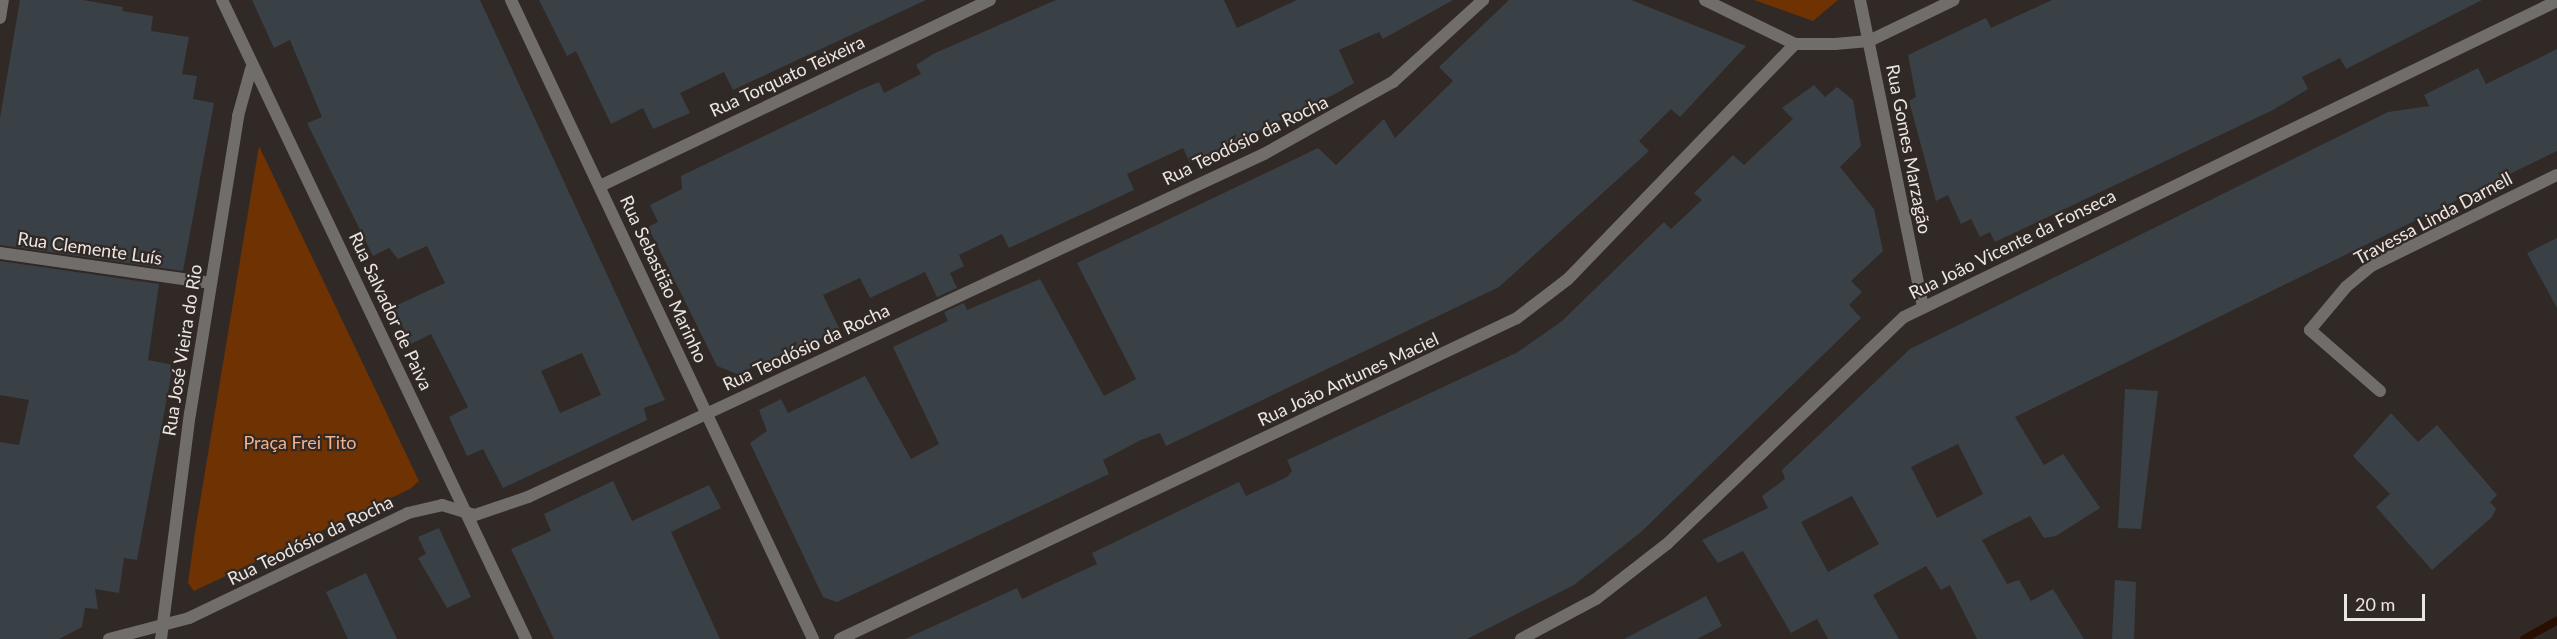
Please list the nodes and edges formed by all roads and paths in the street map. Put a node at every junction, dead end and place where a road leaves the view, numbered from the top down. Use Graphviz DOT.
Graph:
graph roads {
  1 [pos="3,0"];
  2 [pos="222,0"];
  3 [pos="511,0"];
  4 [pos="990,0"];
  5 [pos="1483,0"];
  6 [pos="1705,0"];
  7 [pos="1860,0"];
  8 [pos="1954,0"];
  9 [pos="2557,1"];
  10 [pos="0,18"];
  11 [pos="1869,41"];
  12 [pos="1795,44"];
  13 [pos="251,69"];
  14 [pos="2557,175"];
  15 [pos="600,186"];
  16 [pos="0,252"];
  17 [pos="211,283"];
  18 [pos="1923,306"];
  19 [pos="2380,391"];
  20 [pos="707,413"];
  21 [pos="467,512"];
  22 [pos="162,624"];
  23 [pos="108,639"];
  24 [pos="161,639"];
  25 [pos="526,639"];
  26 [pos="813,639"];
  27 [pos="840,639"];
  28 [pos="1521,639"];
  1 -- 10 [label="street"];
  2 -- 13 [label="street, Rua Salvador de Paiva"];
  3 -- 15 [label="street, Rua Sebastião Marinho"];
  4 -- 15 [label="street, Rua Torquato Teixeira"];
  5 -- 20 [label="street, Rua Teodósio da Rocha"];
  6 -- 12 [label="street"];
  7 -- 11 [label="street, Rua Gomes Marzagão"];
  8 -- 11 [label="street"];
  9 -- 18 [label="street, Rua João Vicente da Fonseca"];
  11 -- 12 [label="street"];
  11 -- 18 [label="street, Rua Gomes Marzagão"];
  12 -- 27 [label="street, Rua João Antunes Maciel"];
  13 -- 17 [label="street, Rua José Vieira do Rio"];
  13 -- 21 [label="street, Rua Salvador de Paiva"];
  14 -- 19 [label="street, Travessa Linda Darnell"];
  15 -- 20 [label="street, Rua Sebastião Marinho"];
  16 -- 17 [label="street, Rua Clemente Luís"];
  17 -- 22 [label="street, Rua José Vieira do Rio"];
  18 -- 28 [label="street, Rua João Vicente da Fonseca"];
  20 -- 21 [label="street, Rua Teodósio da Rocha"];
  20 -- 26 [label="street, Rua Sebastião Marinho"];
  21 -- 22 [label="street, Rua Teodósio da Rocha"];
  21 -- 25 [label="street, Rua Salvador de Paiva"];
  22 -- 23 [label="street, Rua Teodósio da Rocha"];
  22 -- 24 [label="street, Rua José Vieira do Rio"];
}
